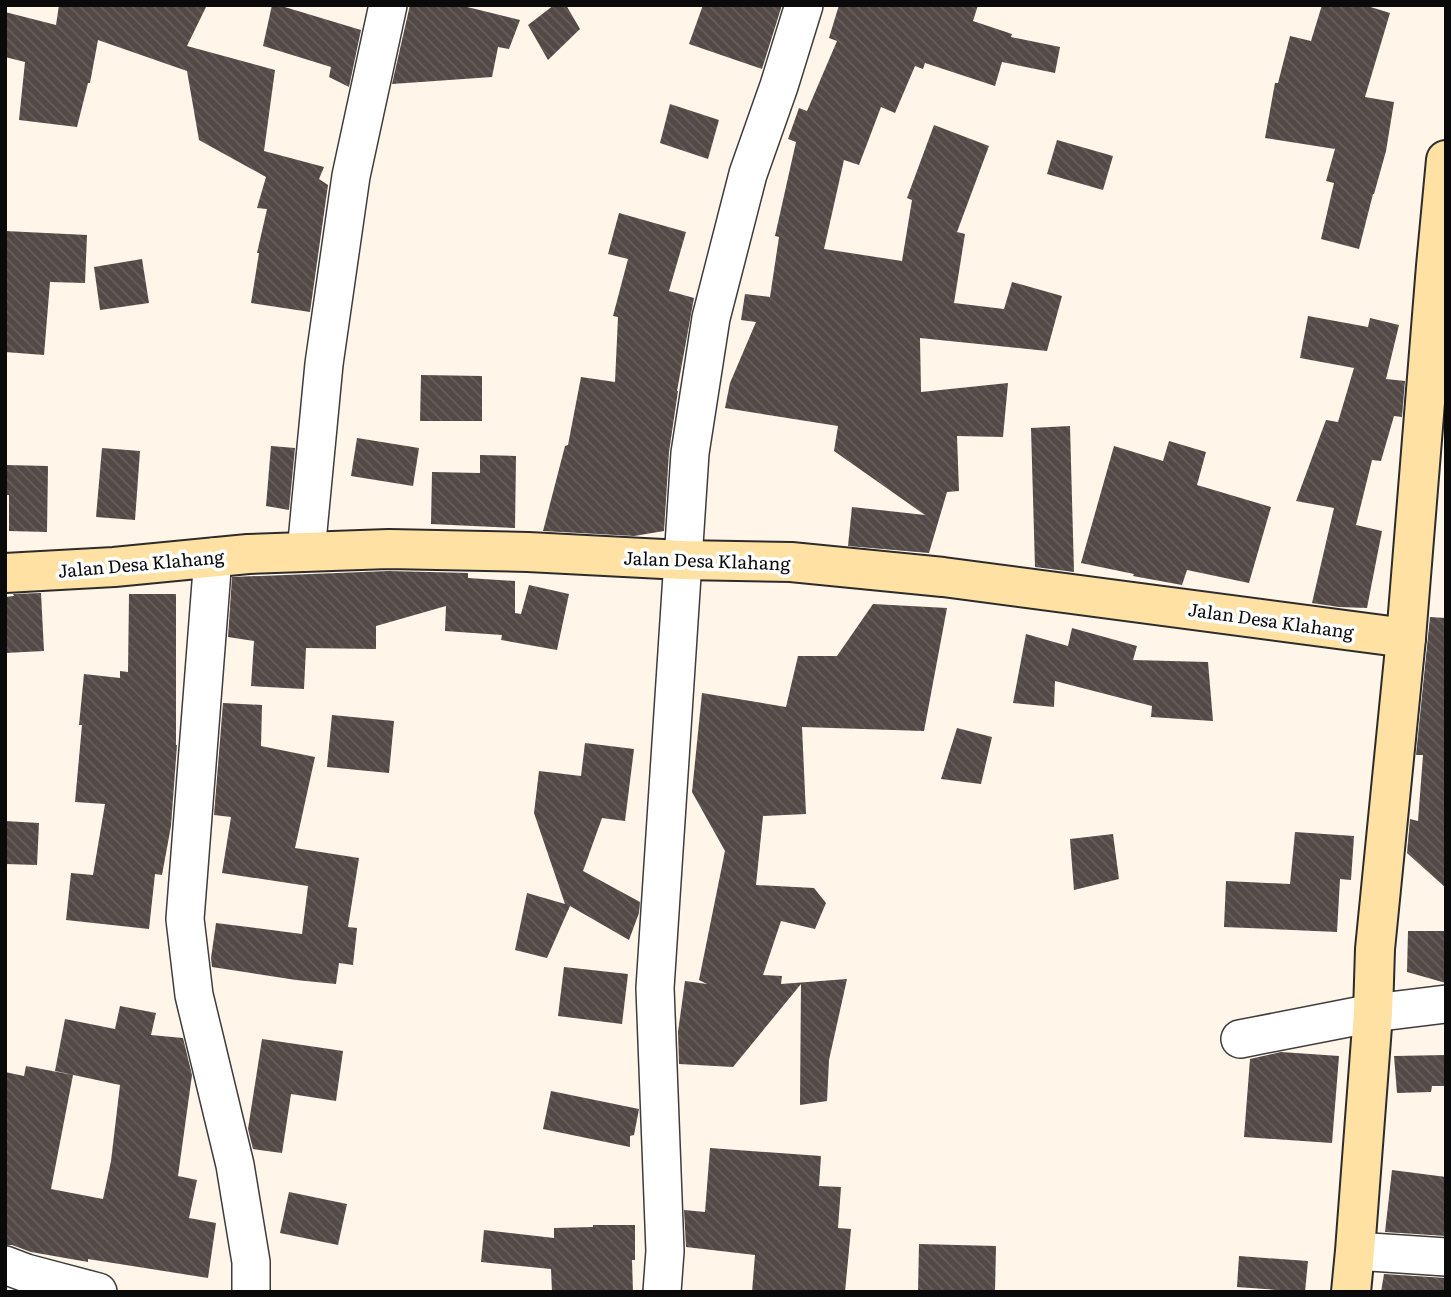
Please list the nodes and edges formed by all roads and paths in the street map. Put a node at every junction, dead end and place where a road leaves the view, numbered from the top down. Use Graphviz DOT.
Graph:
graph roads {
  1 [pos="388,5"];
  2 [pos="804,5"];
  3 [pos="1446,160"];
  4 [pos="306,552"];
  5 [pos="212,557"];
  6 [pos="682,560"];
  7 [pos="5,573"];
  8 [pos="1406,638"];
  9 [pos="1446,1004"];
  10 [pos="1373,1013"];
  11 [pos="1240,1039"];
  12 [pos="1355,1251"];
  13 [pos="1446,1257"];
  14 [pos="5,1265"];
  15 [pos="98,1292"];
  16 [pos="251,1292"];
  17 [pos="663,1292"];
  18 [pos="1351,1292"];
  1 -- 4 [label="street"];
  2 -- 6 [label="street"];
  3 -- 8 [label="street"];
  4 -- 5 [label="street, Jalan Desa Klahang"];
  4 -- 6 [label="street, Jalan Desa Klahang"];
  5 -- 7 [label="street, Jalan Desa Klahang"];
  5 -- 16 [label="street"];
  6 -- 8 [label="street, Jalan Desa Klahang"];
  6 -- 17 [label="street"];
  8 -- 10 [label="street"];
  9 -- 10 [label="street"];
  10 -- 11 [label="street"];
  10 -- 12 [label="street"];
  12 -- 13 [label="street"];
  12 -- 18 [label="street"];
  14 -- 15 [label="street"];
}
